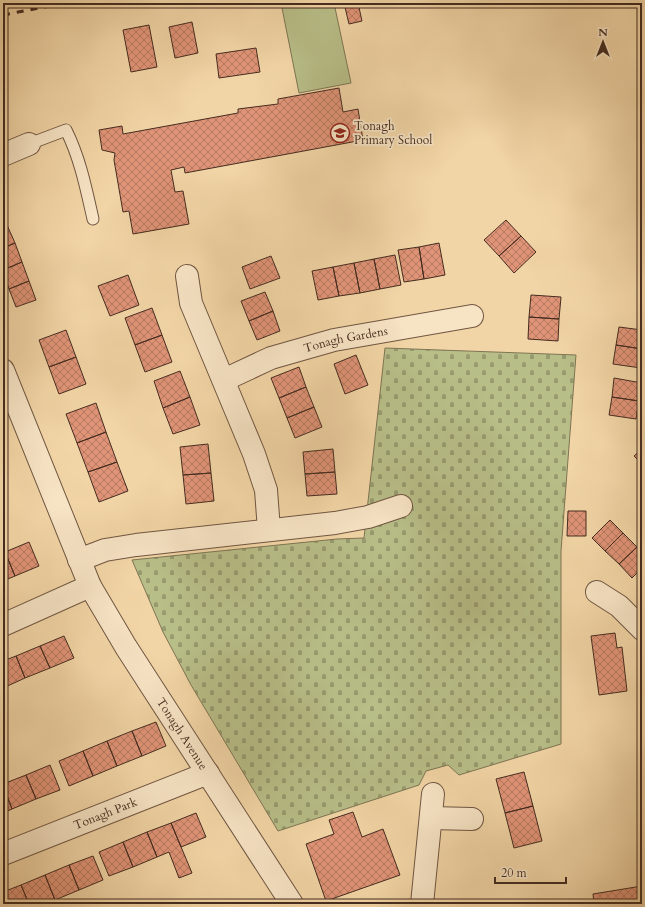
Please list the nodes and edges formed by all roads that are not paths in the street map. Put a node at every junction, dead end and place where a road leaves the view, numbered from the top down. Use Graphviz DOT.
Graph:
graph roads {
  1 [pos="29,144"];
  2 [pos="3,155"];
  3 [pos="93,219"];
  4 [pos="187,276"];
  5 [pos="472,316"];
  6 [pos="3,370"];
  7 [pos="224,380"];
  8 [pos="7,393"];
  9 [pos="401,506"];
  10 [pos="269,530"];
  11 [pos="79,560"];
  12 [pos="90,586"];
  13 [pos="597,592"];
  14 [pos="3,625"];
  15 [pos="642,629"];
  16 [pos="208,773"];
  17 [pos="432,794"];
  18 [pos="431,818"];
  19 [pos="472,819"];
  20 [pos="3,854"];
  21 [pos="292,904"];
  22 [pos="422,904"];
  1 -- 2 [label="street"];
  1 -- 3 [label="lane"];
  4 -- 7 [label="street"];
  5 -- 7 [label="street, Tonagh Gardens"];
  6 -- 8 [label="street, Tonagh Avenue"];
  7 -- 10 [label="street"];
  8 -- 11 [label="street, Tonagh Avenue"];
  9 -- 10 [label="street"];
  10 -- 11 [label="street"];
  11 -- 12 [label="street, Tonagh Avenue"];
  12 -- 14 [label="street"];
  12 -- 16 [label="street, Tonagh Avenue"];
  13 -- 15 [label="street"];
  16 -- 20 [label="street, Tonagh Park"];
  16 -- 21 [label="street, Tonagh Avenue"];
  17 -- 18 [label="street"];
  18 -- 19 [label="street"];
  18 -- 22 [label="street"];
}
